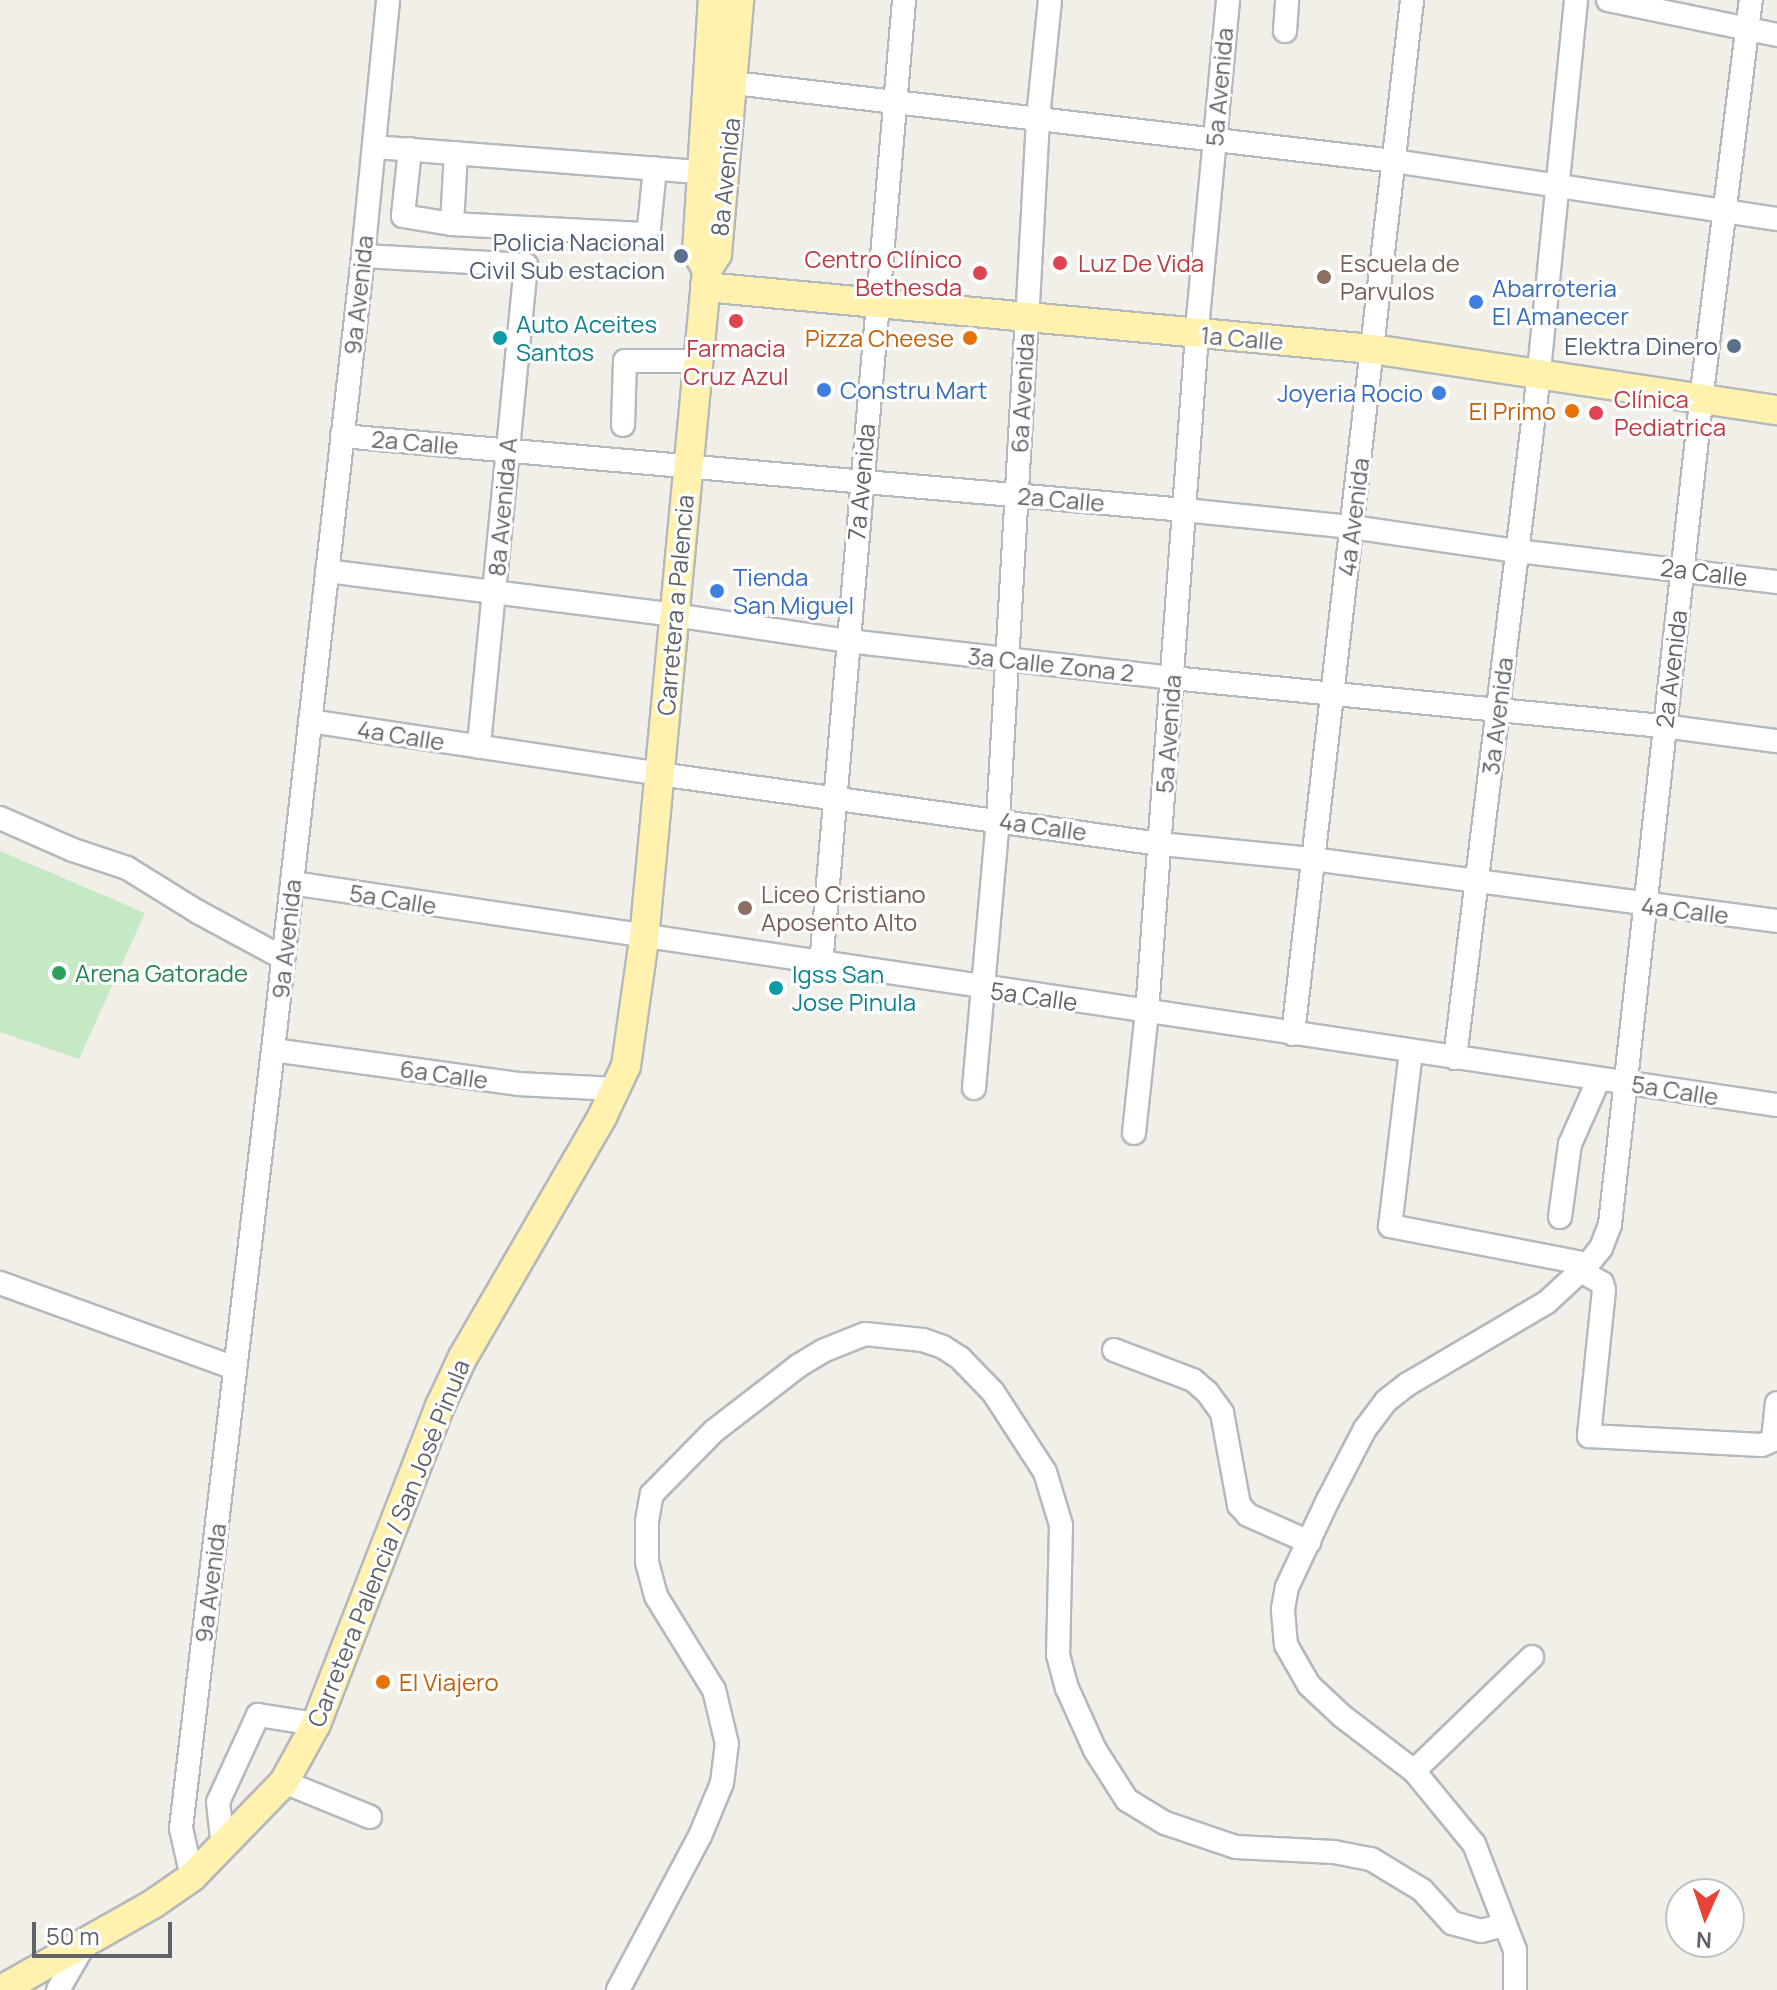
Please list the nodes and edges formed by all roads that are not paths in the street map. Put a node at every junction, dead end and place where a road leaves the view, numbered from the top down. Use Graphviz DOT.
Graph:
graph roads {
  1 [pos="388,0"];
  2 [pos="713,0"];
  3 [pos="739,0"];
  4 [pos="904,0"];
  5 [pos="1050,0"];
  6 [pos="1228,0"];
  7 [pos="1287,0"];
  8 [pos="1412,0"];
  9 [pos="1576,0"];
  10 [pos="1608,0"];
  11 [pos="1751,0"];
  12 [pos="1285,31"];
  13 [pos="1747,31"];
  14 [pos="1777,35"];
  15 [pos="734,83"];
  16 [pos="895,99"];
  17 [pos="1038,118"];
  18 [pos="1215,139"];
  19 [pos="374,147"];
  20 [pos="410,149"];
  21 [pos="456,153"];
  22 [pos="1394,161"];
  23 [pos="655,168"];
  24 [pos="700,172"];
  25 [pos="1555,186"];
  26 [pos="1726,210"];
  27 [pos="1777,219"];
  28 [pos="452,224"];
  29 [pos="363,256"];
  30 [pos="706,279"];
  31 [pos="877,296"];
  32 [pos="1028,312"];
  33 [pos="1197,326"];
  34 [pos="1373,343"];
  35 [pos="698,361"];
  36 [pos="1539,367"];
  37 [pos="1703,391"];
  38 [pos="1777,394"];
  39 [pos="1777,410"];
  40 [pos="623,425"];
  41 [pos="342,436"];
  42 [pos="507,451"];
  43 [pos="688,467"];
  44 [pos="861,483"];
  45 [pos="1016,495"];
  46 [pos="1184,510"];
  47 [pos="1352,527"];
  48 [pos="1517,551"];
  49 [pos="1682,569"];
  50 [pos="327,571"];
  51 [pos="1777,582"];
  52 [pos="494,592"];
  53 [pos="674,615"];
  54 [pos="848,641"];
  55 [pos="1008,659"];
  56 [pos="1172,678"];
  57 [pos="1332,692"];
  58 [pos="1498,710"];
  59 [pos="310,721"];
  60 [pos="1664,726"];
  61 [pos="1777,741"];
  62 [pos="479,747"];
  63 [pos="659,774"];
  64 [pos="837,799"];
  65 [pos="0,818"];
  66 [pos="998,819"];
  67 [pos="1160,844"];
  68 [pos="1313,859"];
  69 [pos="1477,882"];
  70 [pos="292,883"];
  71 [pos="1644,905"];
  72 [pos="1777,921"];
  73 [pos="644,939"];
  74 [pos="283,958"];
  75 [pos="821,965"];
  76 [pos="984,989"];
  77 [pos="1147,1012"];
  78 [pos="1293,1034"];
  79 [pos="273,1050"];
  80 [pos="1411,1051"];
  81 [pos="1455,1058"];
  82 [pos="1599,1079"];
  83 [pos="1627,1082"];
  84 [pos="974,1088"];
  85 [pos="616,1089"];
  86 [pos="1777,1105"];
  87 [pos="1134,1133"];
  88 [pos="1560,1217"];
  89 [pos="1584,1268"];
  90 [pos="0,1283"];
  91 [pos="1114,1350"];
  92 [pos="235,1368"];
  93 [pos="1777,1403"];
  94 [pos="1309,1542"];
  95 [pos="1532,1657"];
  96 [pos="316,1724"];
  97 [pos="1414,1771"];
  98 [pos="187,1774"];
  99 [pos="228,1779"];
  100 [pos="284,1782"];
  101 [pos="370,1817"];
  102 [pos="223,1847"];
  103 [pos="192,1877"];
  104 [pos="1504,1925"];
  105 [pos="86,1941"];
  106 [pos="1,1990"];
  107 [pos="58,1990"];
  108 [pos="618,1990"];
  109 [pos="1515,1990"];
  1 -- 19 [label="street, 9a Avenida"];
  2 -- 24 [label="main road, 8a Avenida"];
  3 -- 15 [label="main road, 8a Avenida"];
  4 -- 16 [label="street, 7a Avenida"];
  5 -- 17 [label="street, 6a Avenida"];
  6 -- 18 [label="street, 5a Avenida"];
  7 -- 12 [label="street"];
  8 -- 22 [label="street, 4a Avenida"];
  9 -- 25 [label="street, 3a Avenida"];
  10 -- 13 [label="street"];
  11 -- 13 [label="street, 2a Avenida"];
  13 -- 14 [label="street"];
  13 -- 26 [label="street, 2a Avenida"];
  15 -- 16 [label="street"];
  15 -- 30 [label="main road, 8a Avenida"];
  16 -- 17 [label="street"];
  16 -- 31 [label="street, 7a Avenida"];
  17 -- 18 [label="street"];
  17 -- 32 [label="street, 6a Avenida"];
  18 -- 22 [label="street"];
  18 -- 33 [label="street, 5a Avenida"];
  19 -- 20 [label="street"];
  19 -- 29 [label="street, 9a Avenida"];
  20 -- 21 [label="street"];
  20 -- 28 [label="street"];
  21 -- 23 [label="street"];
  21 -- 28 [label="street"];
  22 -- 25 [label="street"];
  22 -- 34 [label="street, 4a Avenida"];
  23 -- 24 [label="street"];
  23 -- 28 [label="street"];
  24 -- 30 [label="main road, 8a Avenida"];
  25 -- 26 [label="street"];
  25 -- 36 [label="street, 3a Avenida"];
  26 -- 27 [label="street"];
  26 -- 37 [label="street, 2a Avenida"];
  29 -- 41 [label="street, 9a Avenida"];
  29 -- 42 [label="street, 8a Avenida A"];
  30 -- 31 [label="main road, 1a Calle"];
  30 -- 35 [label="main road, Carretera a Palencia"];
  31 -- 32 [label="main road, 1a Calle"];
  31 -- 44 [label="street, 7a Avenida"];
  32 -- 33 [label="main road, 1a Calle"];
  32 -- 45 [label="street, 6a Avenida"];
  33 -- 34 [label="main road, 1a Calle"];
  33 -- 46 [label="street, 5a Avenida"];
  34 -- 36 [label="main road, 1a Calle"];
  34 -- 47 [label="street, 4a Avenida"];
  35 -- 40 [label="street"];
  35 -- 43 [label="main road, Carretera a Palencia"];
  36 -- 37 [label="main road, 1a Calle"];
  36 -- 48 [label="street, 3a Avenida"];
  37 -- 38 [label="main road, 1a Calle"];
  37 -- 39 [label="main road, 1a Calle"];
  37 -- 49 [label="street, 2a Avenida"];
  41 -- 42 [label="street, 2a Calle"];
  41 -- 50 [label="street, 9a Avenida"];
  42 -- 43 [label="street, 2a Calle"];
  42 -- 52 [label="street, 8a Avenida A"];
  43 -- 44 [label="street, 2a Calle"];
  43 -- 53 [label="main road, Carretera a Palencia"];
  44 -- 45 [label="street, 2a Calle"];
  44 -- 54 [label="street, 7a Avenida"];
  45 -- 46 [label="street, 2a Calle"];
  45 -- 55 [label="street, 6a Avenida"];
  46 -- 47 [label="street, 2a Calle"];
  46 -- 56 [label="street, 5a Avenida"];
  47 -- 48 [label="street, 2a Calle"];
  47 -- 57 [label="street, 4a Avenida"];
  48 -- 49 [label="street, 2a Calle"];
  48 -- 58 [label="street, 3a Avenida"];
  49 -- 51 [label="street, 2a Calle"];
  49 -- 60 [label="street, 2a Avenida"];
  50 -- 52 [label="street, 3a Calle Zona 2"];
  50 -- 59 [label="street, 9a Avenida"];
  52 -- 53 [label="street, 3a Calle Zona 2"];
  52 -- 62 [label="street, 8a Avenida A"];
  53 -- 54 [label="street, 3a Calle Zona 2"];
  53 -- 63 [label="main road, Carretera a Palencia"];
  54 -- 55 [label="street, 3a Calle Zona 2"];
  54 -- 64 [label="street, 7a Avenida"];
  55 -- 56 [label="street, 3a Calle Zona 2"];
  55 -- 66 [label="street, 6a Avenida"];
  56 -- 57 [label="street, 3a Calle Zona 2"];
  56 -- 67 [label="street, 5a Avenida"];
  57 -- 58 [label="street, 3a Calle Zona 2"];
  57 -- 68 [label="street, 4a Avenida"];
  58 -- 60 [label="street, 3a Calle Zona 2"];
  58 -- 69 [label="street, 3a Avenida"];
  59 -- 62 [label="street, 4a Calle"];
  59 -- 70 [label="street, 9a Avenida"];
  60 -- 61 [label="street, 3a Calle Zona 2"];
  60 -- 71 [label="street, 2a Avenida"];
  62 -- 63 [label="street, 4a Calle"];
  63 -- 64 [label="street, 4a Calle"];
  63 -- 73 [label="main road, Carretera a Palencia"];
  64 -- 66 [label="street, 4a Calle"];
  64 -- 75 [label="street, 7a Avenida"];
  65 -- 74 [label="street"];
  66 -- 67 [label="street, 4a Calle"];
  66 -- 76 [label="street, 6a Avenida"];
  67 -- 68 [label="street, 4a Calle"];
  67 -- 77 [label="street, 5a Avenida"];
  68 -- 69 [label="street, 4a Calle"];
  68 -- 78 [label="street, 4a Avenida"];
  69 -- 71 [label="street, 4a Calle"];
  69 -- 81 [label="street, 3a Avenida"];
  70 -- 73 [label="street, 5a Calle"];
  70 -- 74 [label="street, 9a Avenida"];
  71 -- 72 [label="street, 4a Calle"];
  71 -- 83 [label="street, 2a Avenida"];
  73 -- 75 [label="street, 5a Calle"];
  73 -- 85 [label="main road, Carretera Palencia / San José Pinula"];
  74 -- 79 [label="street, 9a Avenida"];
  75 -- 76 [label="street, 5a Calle"];
  76 -- 77 [label="street, 5a Calle"];
  76 -- 84 [label="street, 6a Avenida"];
  77 -- 78 [label="street, 5a Calle"];
  77 -- 87 [label="street, 5a Avenida"];
  78 -- 80 [label="street, 5a Calle"];
  79 -- 85 [label="street, 6a Calle"];
  79 -- 92 [label="street, 9a Avenida"];
  80 -- 81 [label="street, 5a Calle"];
  80 -- 89 [label="street"];
  81 -- 82 [label="street, 5a Calle"];
  82 -- 83 [label="street, 5a Calle"];
  82 -- 88 [label="street"];
  83 -- 86 [label="street, 5a Calle"];
  83 -- 89 [label="street, 2a Avenida"];
  85 -- 96 [label="main road, Carretera Palencia / San José Pinula"];
  89 -- 93 [label="street"];
  89 -- 94 [label="street, 2a Avenida"];
  90 -- 92 [label="street"];
  91 -- 94 [label="street"];
  92 -- 98 [label="street, 9a Avenida"];
  94 -- 97 [label="street, 2a Avenida"];
  95 -- 97 [label="street"];
  96 -- 99 [label="street"];
  96 -- 100 [label="main road, Carretera Palencia / San José Pinula"];
  97 -- 104 [label="street, 2a Avenida"];
  98 -- 99 [label="street"];
  98 -- 103 [label="street, 9a Avenida"];
  99 -- 102 [label="street"];
  100 -- 101 [label="street"];
  100 -- 102 [label="main road, Carretera Palencia / San José Pinula"];
  102 -- 103 [label="main road, Carretera Palencia / San José Pinula"];
  103 -- 105 [label="main road, Carretera Palencia / San José Pinula"];
  104 -- 108 [label="street"];
  104 -- 109 [label="street, 2a Avenida"];
  105 -- 106 [label="main road, Carretera Palencia / San José Pinula"];
  105 -- 107 [label="street"];
}
